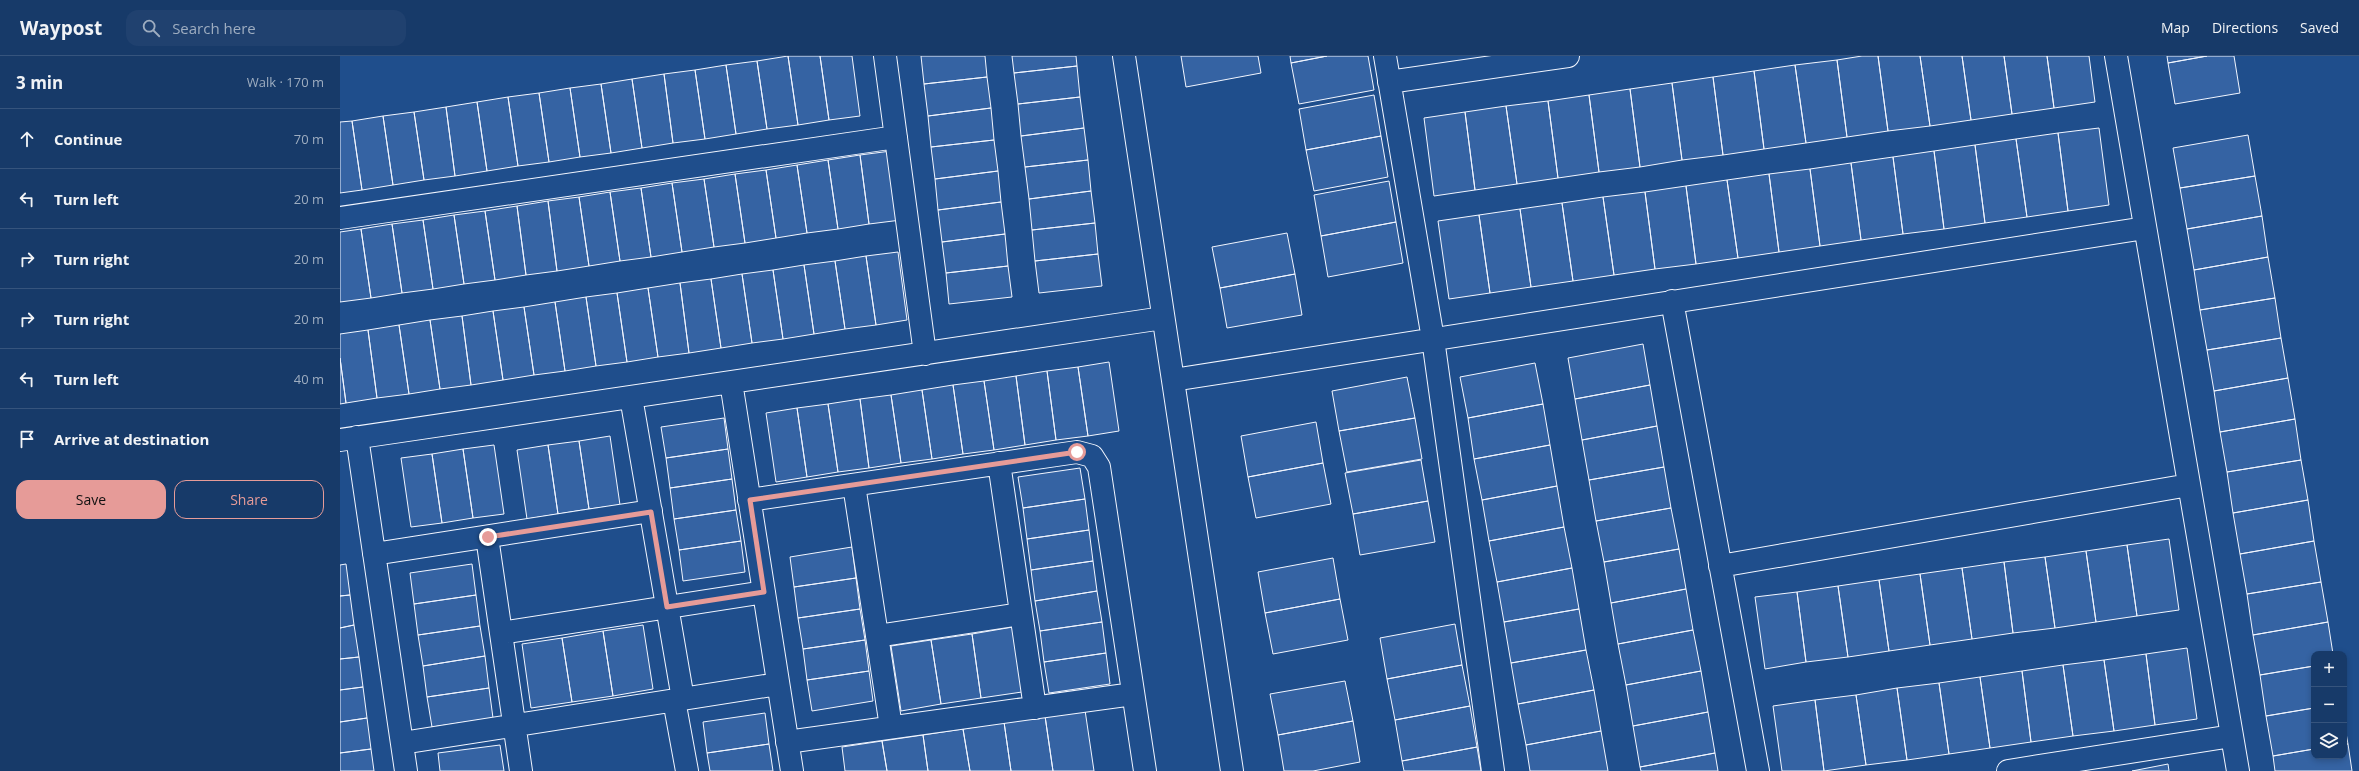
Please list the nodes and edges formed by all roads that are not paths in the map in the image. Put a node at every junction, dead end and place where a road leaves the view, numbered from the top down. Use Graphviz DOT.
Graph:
graph roads {
  1 [pos="885,56"];
  2 [pos="1124,56"];
  3 [pos="1385,56"];
  4 [pos="1568,56"];
  5 [pos="2116,56"];
  6 [pos="1389,82"];
  7 [pos="896,138"];
  8 [pos="340,218"];
  9 [pos="2145,228"];
  10 [pos="1672,302"];
  11 [pos="1163,318"];
  12 [pos="1432,339"];
  13 [pos="925,354"];
  14 [pos="1173,380"];
  15 [pos="731,382"];
  16 [pos="631,397"];
  17 [pos="348,438"];
  18 [pos="998,463"];
  19 [pos="854,484"];
  20 [pos="2189,485"];
  21 [pos="750,500"];
  22 [pos="651,512"];
  23 [pos="488,537"];
  24 [pos="374,554"];
  25 [pos="1720,566"];
  26 [pos="764,592"];
  27 [pos="667,607"];
  28 [pos="1021,614"];
  29 [pos="501,633"];
  30 [pos="876,636"];
  31 [pos="778,684"];
  32 [pos="1134,694"];
  33 [pos="679,700"];
  34 [pos="1035,708"];
  35 [pos="515,726"];
  36 [pos="890,727"];
  37 [pos="2232,736"];
  38 [pos="787,742"];
  39 [pos="402,743"];
  40 [pos="406,771"];
  41 [pos="521,771"];
  42 [pos="687,771"];
  43 [pos="792,771"];
  44 [pos="1145,771"];
  45 [pos="1232,771"];
  46 [pos="1493,771"];
  47 [pos="1758,771"];
  48 [pos="2008,771"];
  49 [pos="2238,771"];
  1 -- 7 [label="street"];
  2 -- 11 [label="street"];
  3 -- 6 [label="street"];
  4 -- 6 [label="street"];
  5 -- 9 [label="street"];
  6 -- 12 [label="street"];
  7 -- 8 [label="street"];
  7 -- 13 [label="street"];
  9 -- 10 [label="street"];
  9 -- 20 [label="street"];
  10 -- 12 [label="street"];
  10 -- 25 [label="street"];
  11 -- 13 [label="street"];
  11 -- 14 [label="street"];
  12 -- 14 [label="street"];
  12 -- 46 [label="street"];
  13 -- 15 [label="street"];
  14 -- 45 [label="street"];
  15 -- 16 [label="street"];
  15 -- 21 [label="street"];
  16 -- 17 [label="street"];
  16 -- 22 [label="street"];
  17 -- 24 [label="street"];
  18 -- 19 [label="street"];
  18 -- 28 [label="street"];
  18 -- 32 [label="street"];
  19 -- 21 [label="street"];
  19 -- 30 [label="street"];
  20 -- 25 [label="street"];
  20 -- 37 [label="street"];
  21 -- 26 [label="street"];
  22 -- 23 [label="street"];
  22 -- 27 [label="street"];
  23 -- 24 [label="street"];
  23 -- 29 [label="street"];
  24 -- 39 [label="street"];
  25 -- 47 [label="street"];
  26 -- 27 [label="street"];
  26 -- 31 [label="street"];
  27 -- 29 [label="street"];
  27 -- 33 [label="street"];
  28 -- 30 [label="street"];
  28 -- 34 [label="street"];
  29 -- 35 [label="street"];
  30 -- 36 [label="street"];
  31 -- 33 [label="street"];
  31 -- 38 [label="street"];
  32 -- 34 [label="street"];
  32 -- 44 [label="street"];
  33 -- 35 [label="street"];
  33 -- 42 [label="street"];
  34 -- 36 [label="street"];
  35 -- 39 [label="street"];
  35 -- 41 [label="street"];
  36 -- 38 [label="street"];
  37 -- 48 [label="street"];
  37 -- 49 [label="street"];
  38 -- 43 [label="street"];
  39 -- 40 [label="street"];
}
